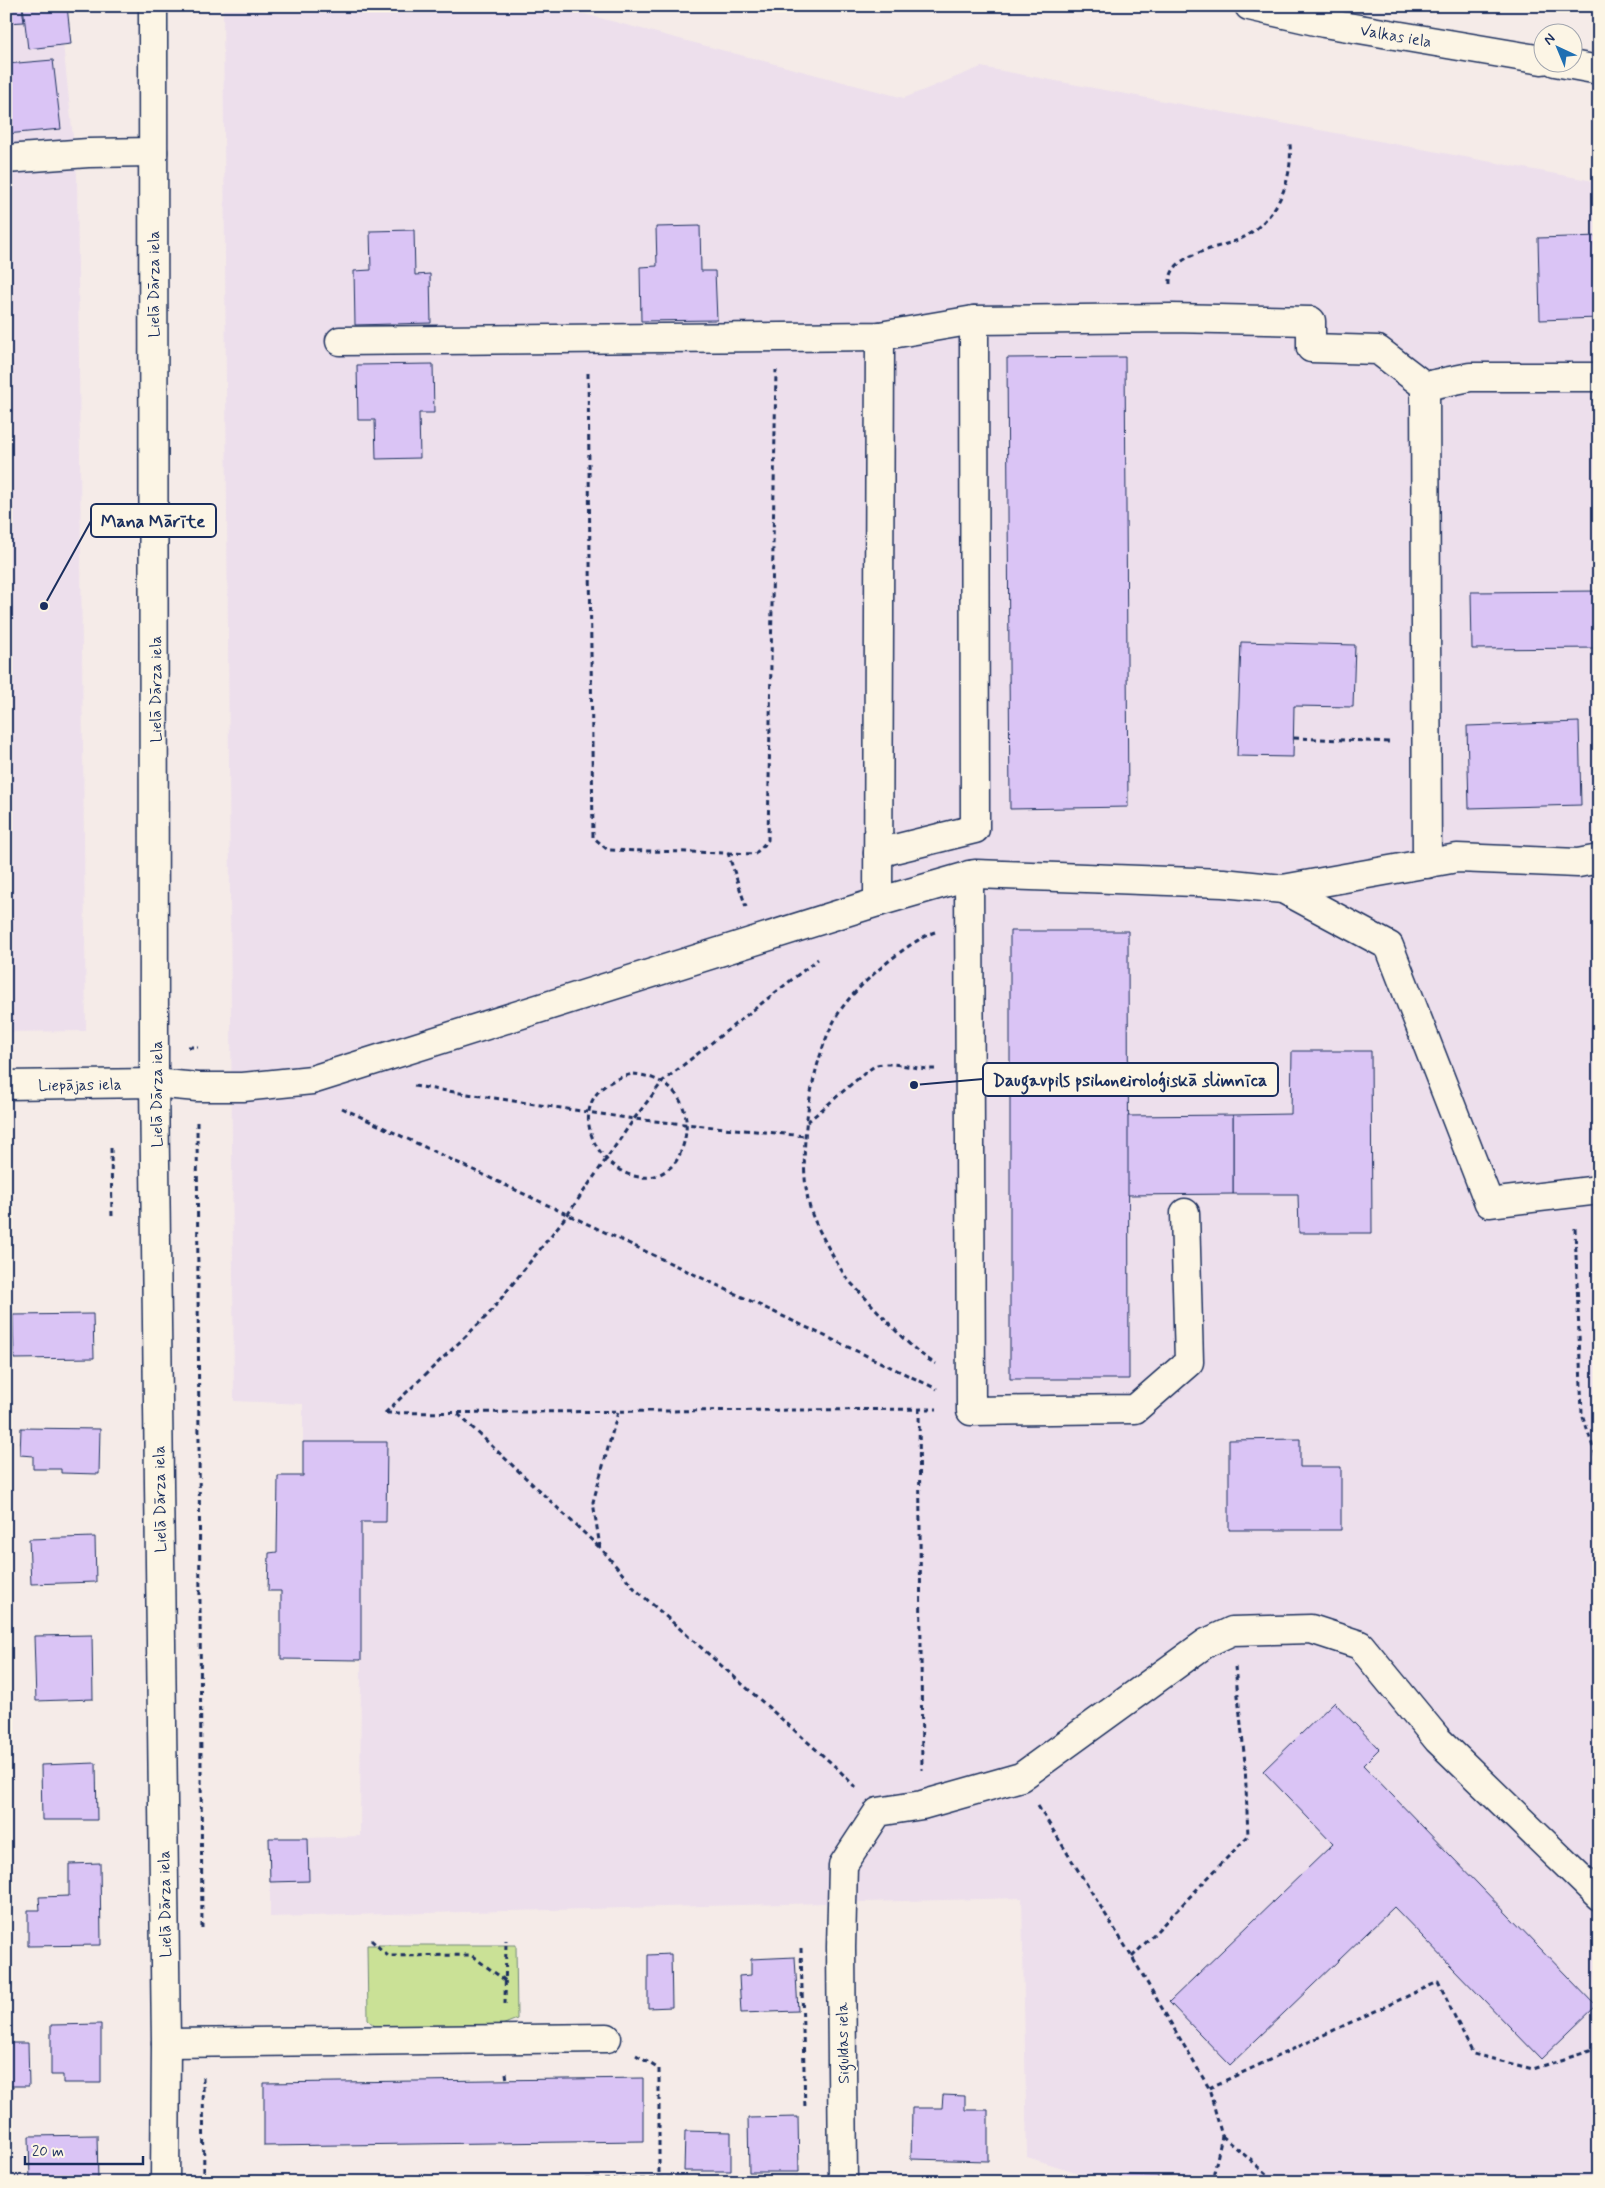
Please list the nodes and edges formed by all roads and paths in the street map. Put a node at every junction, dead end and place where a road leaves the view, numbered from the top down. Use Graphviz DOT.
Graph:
graph roads {
  1 [pos="153,6"];
  2 [pos="1249,6"];
  3 [pos="1326,14"];
  4 [pos="1532,58"];
  5 [pos="1582,67"];
  6 [pos="1599,70"];
  7 [pos="1290,144"];
  8 [pos="153,152"];
  9 [pos="6,159"];
  10 [pos="1171,318"];
  11 [pos="974,320"];
  12 [pos="880,336"];
  13 [pos="777,337"];
  14 [pos="588,340"];
  15 [pos="340,341"];
  16 [pos="1599,377"];
  17 [pos="1425,386"];
  18 [pos="1294,738"];
  19 [pos="1427,744"];
  20 [pos="728,853"];
  21 [pos="878,853"];
  22 [pos="1599,859"];
  23 [pos="1427,864"];
  24 [pos="969,875"];
  25 [pos="1283,889"];
  26 [pos="878,902"];
  27 [pos="748,914"];
  28 [pos="941,930"];
  29 [pos="824,954"];
  30 [pos="198,1047"];
  31 [pos="188,1048"];
  32 [pos="935,1069"];
  33 [pos="663,1081"];
  34 [pos="154,1083"];
  35 [pos="6,1085"];
  36 [pos="408,1085"];
  37 [pos="334,1104"];
  38 [pos="587,1112"];
  39 [pos="197,1117"];
  40 [pos="634,1119"];
  41 [pos="807,1122"];
  42 [pos="686,1125"];
  43 [pos="805,1136"];
  44 [pos="112,1148"];
  45 [pos="607,1159"];
  46 [pos="1586,1191"];
  47 [pos="1185,1213"];
  48 [pos="568,1214"];
  49 [pos="112,1219"];
  50 [pos="971,1400"];
  51 [pos="919,1408"];
  52 [pos="618,1412"];
  53 [pos="458,1414"];
  54 [pos="1599,1465"];
  55 [pos="600,1547"];
  56 [pos="1232,1632"];
  57 [pos="1021,1777"];
  58 [pos="922,1805"];
  59 [pos="878,1812"];
  60 [pos="1599,1896"];
  61 [pos="202,1934"];
  62 [pos="371,1940"];
  63 [pos="506,1940"];
  64 [pos="801,1948"];
  65 [pos="1132,1958"];
  66 [pos="506,1981"];
  67 [pos="607,2038"];
  68 [pos="505,2040"];
  69 [pos="166,2043"];
  70 [pos="203,2043"];
  71 [pos="1599,2048"];
  72 [pos="1208,2088"];
  73 [pos="805,2112"];
  74 [pos="1222,2136"];
  75 [pos="807,2170"];
  76 [pos="659,2179"];
  77 [pos="165,2182"];
  78 [pos="204,2182"];
  79 [pos="415,2182"];
  80 [pos="843,2182"];
  81 [pos="1212,2182"];
  82 [pos="1277,2182"];
  1 -- 8 [label="street, Lielā Dārza iela"];
  2 -- 3 [label="street, Valkas iela"];
  3 -- 4 [label="street, Valkas iela"];
  5 -- 6 [label="street"];
  7 -- 10 [label="path"];
  8 -- 9 [label="street"];
  8 -- 34 [label="street, Lielā Dārza iela"];
  10 -- 11 [label="street"];
  10 -- 17 [label="street"];
  11 -- 12 [label="street"];
  11 -- 21 [label="street"];
  12 -- 13 [label="street"];
  12 -- 21 [label="street"];
  13 -- 14 [label="street"];
  13 -- 20 [label="path"];
  14 -- 15 [label="street"];
  14 -- 20 [label="path"];
  16 -- 17 [label="street"];
  17 -- 19 [label="street"];
  18 -- 19 [label="path"];
  19 -- 23 [label="street"];
  20 -- 27 [label="path"];
  21 -- 26 [label="street"];
  22 -- 23 [label="street"];
  23 -- 25 [label="street"];
  24 -- 25 [label="street, Liepājas iela"];
  24 -- 26 [label="street, Liepājas iela"];
  24 -- 50 [label="street"];
  25 -- 46 [label="street"];
  26 -- 34 [label="street, Liepājas iela"];
  28 -- 41 [label="path"];
  29 -- 33 [label="path"];
  30 -- 31 [label="path"];
  32 -- 41 [label="path"];
  33 -- 38 [label="path"];
  33 -- 40 [label="path"];
  33 -- 42 [label="path"];
  34 -- 35 [label="street, Liepājas iela"];
  34 -- 69 [label="street, Lielā Dārza iela"];
  36 -- 38 [label="path"];
  37 -- 48 [label="path"];
  38 -- 40 [label="path"];
  38 -- 45 [label="path"];
  39 -- 61 [label="path"];
  40 -- 42 [label="path"];
  40 -- 45 [label="path"];
  41 -- 43 [label="path"];
  42 -- 43 [label="path"];
  42 -- 45 [label="path"];
  43 -- 50 [label="path"];
  44 -- 49 [label="path"];
  45 -- 48 [label="path"];
  46 -- 54 [label="path"];
  47 -- 50 [label="street"];
  48 -- 50 [label="path"];
  48 -- 53 [label="path"];
  50 -- 51 [label="path"];
  51 -- 52 [label="path"];
  51 -- 58 [label="path"];
  52 -- 53 [label="path"];
  52 -- 55 [label="path"];
  53 -- 55 [label="path"];
  55 -- 59 [label="path"];
  56 -- 57 [label="street"];
  56 -- 60 [label="street"];
  56 -- 65 [label="path"];
  57 -- 58 [label="street"];
  57 -- 65 [label="path"];
  58 -- 59 [label="street"];
  59 -- 80 [label="street, Siguldas iela"];
  62 -- 66 [label="path"];
  63 -- 66 [label="path"];
  64 -- 73 [label="path"];
  65 -- 72 [label="path"];
  66 -- 68 [label="path"];
  67 -- 68 [label="street"];
  67 -- 76 [label="path"];
  68 -- 70 [label="street"];
  69 -- 70 [label="street"];
  69 -- 77 [label="street, Lielā Dārza iela"];
  70 -- 78 [label="path"];
  71 -- 72 [label="path"];
  72 -- 74 [label="path"];
  74 -- 81 [label="path"];
  74 -- 82 [label="path"];
  75 -- 76 [label="path"];
  76 -- 79 [label="path"];
}
